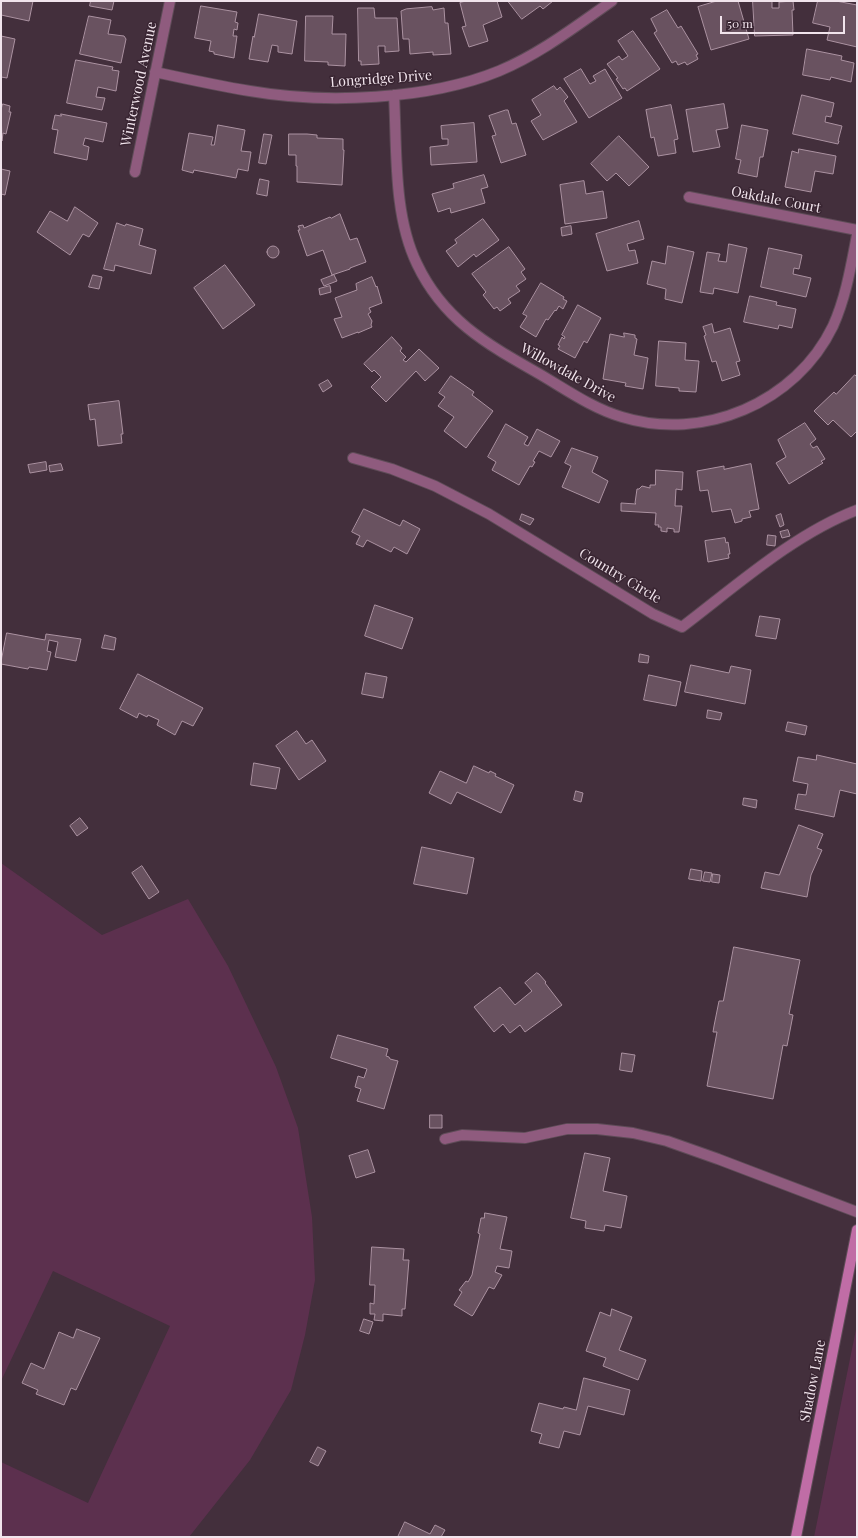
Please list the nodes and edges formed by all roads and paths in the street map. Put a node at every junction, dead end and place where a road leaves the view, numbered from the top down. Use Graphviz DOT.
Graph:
graph roads {
  1 [pos="170,1"];
  2 [pos="612,1"];
  3 [pos="155,72"];
  4 [pos="394,95"];
  5 [pos="135,172"];
  6 [pos="689,197"];
  7 [pos="857,230"];
  8 [pos="857,235"];
  9 [pos="353,458"];
  10 [pos="857,510"];
  11 [pos="445,1139"];
  12 [pos="857,1212"];
  13 [pos="857,1230"];
  14 [pos="796,1537"];
  1 -- 3 [label="street, Winterwood Avenue"];
  2 -- 4 [label="street, Longridge Drive"];
  3 -- 4 [label="street, Longridge Drive"];
  3 -- 5 [label="street, Winterwood Avenue"];
  4 -- 8 [label="street, Willowdale Drive"];
  6 -- 7 [label="street, Oakdale Court"];
  9 -- 10 [label="street, Country Circle"];
  11 -- 12 [label="street"];
  13 -- 14 [label="street, Shadow Lane"];
}
